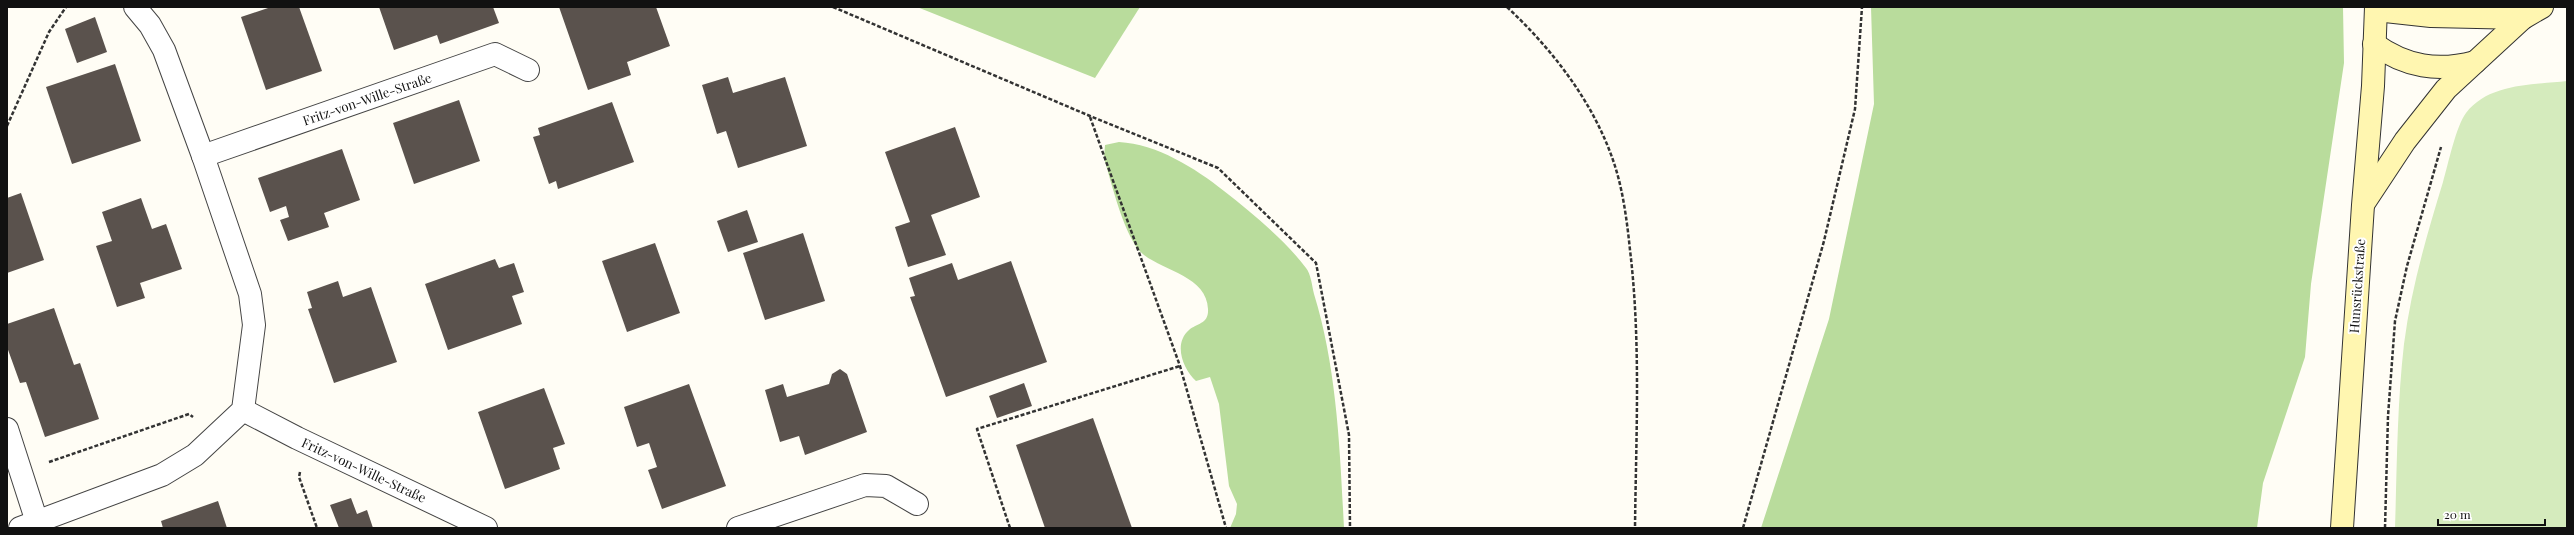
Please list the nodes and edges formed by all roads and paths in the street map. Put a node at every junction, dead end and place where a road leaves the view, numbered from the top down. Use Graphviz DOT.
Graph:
graph roads {
  1 [pos="66,7"];
  2 [pos="135,7"];
  3 [pos="833,7"];
  4 [pos="1507,7"];
  5 [pos="1862,7"];
  6 [pos="2542,7"];
  7 [pos="2376,9"];
  8 [pos="2523,18"];
  9 [pos="2374,44"];
  10 [pos="2475,62"];
  11 [pos="528,70"];
  12 [pos="2426,113"];
  13 [pos="1090,116"];
  14 [pos="7,126"];
  15 [pos="203,156"];
  16 [pos="2363,205"];
  17 [pos="1180,366"];
  18 [pos="243,410"];
  19 [pos="7,429"];
  20 [pos="215,435"];
  21 [pos="297,438"];
  22 [pos="22,472"];
  23 [pos="917,504"];
  24 [pos="28,525"];
  25 [pos="317,528"];
  26 [pos="486,528"];
  27 [pos="738,528"];
  28 [pos="1010,528"];
  29 [pos="1226,528"];
  30 [pos="1350,528"];
  31 [pos="1635,528"];
  32 [pos="1743,528"];
  33 [pos="2342,528"];
  34 [pos="2385,528"];
  1 -- 14 [label="path"];
  2 -- 15 [label="street"];
  3 -- 13 [label="path"];
  4 -- 31 [label="path"];
  5 -- 32 [label="path"];
  6 -- 8 [label="street"];
  7 -- 8 [label="street"];
  7 -- 9 [label="street, Hunsrückstraße"];
  8 -- 10 [label="street"];
  9 -- 10 [label="street"];
  9 -- 16 [label="street, Hunsrückstraße"];
  10 -- 12 [label="street"];
  11 -- 15 [label="street, Fritz-von-Wille-Straße"];
  12 -- 16 [label="street"];
  12 -- 34 [label="path"];
  13 -- 17 [label="path"];
  13 -- 30 [label="path"];
  15 -- 18 [label="street"];
  16 -- 33 [label="street, Hunsrückstraße"];
  17 -- 28 [label="path"];
  17 -- 29 [label="path"];
  18 -- 20 [label="street"];
  18 -- 21 [label="street, Fritz-von-Wille-Straße"];
  19 -- 22 [label="street"];
  20 -- 22 [label="path"];
  20 -- 24 [label="street"];
  21 -- 25 [label="path"];
  21 -- 26 [label="street, Fritz-von-Wille-Straße"];
  22 -- 24 [label="street"];
  23 -- 27 [label="street"];
}
